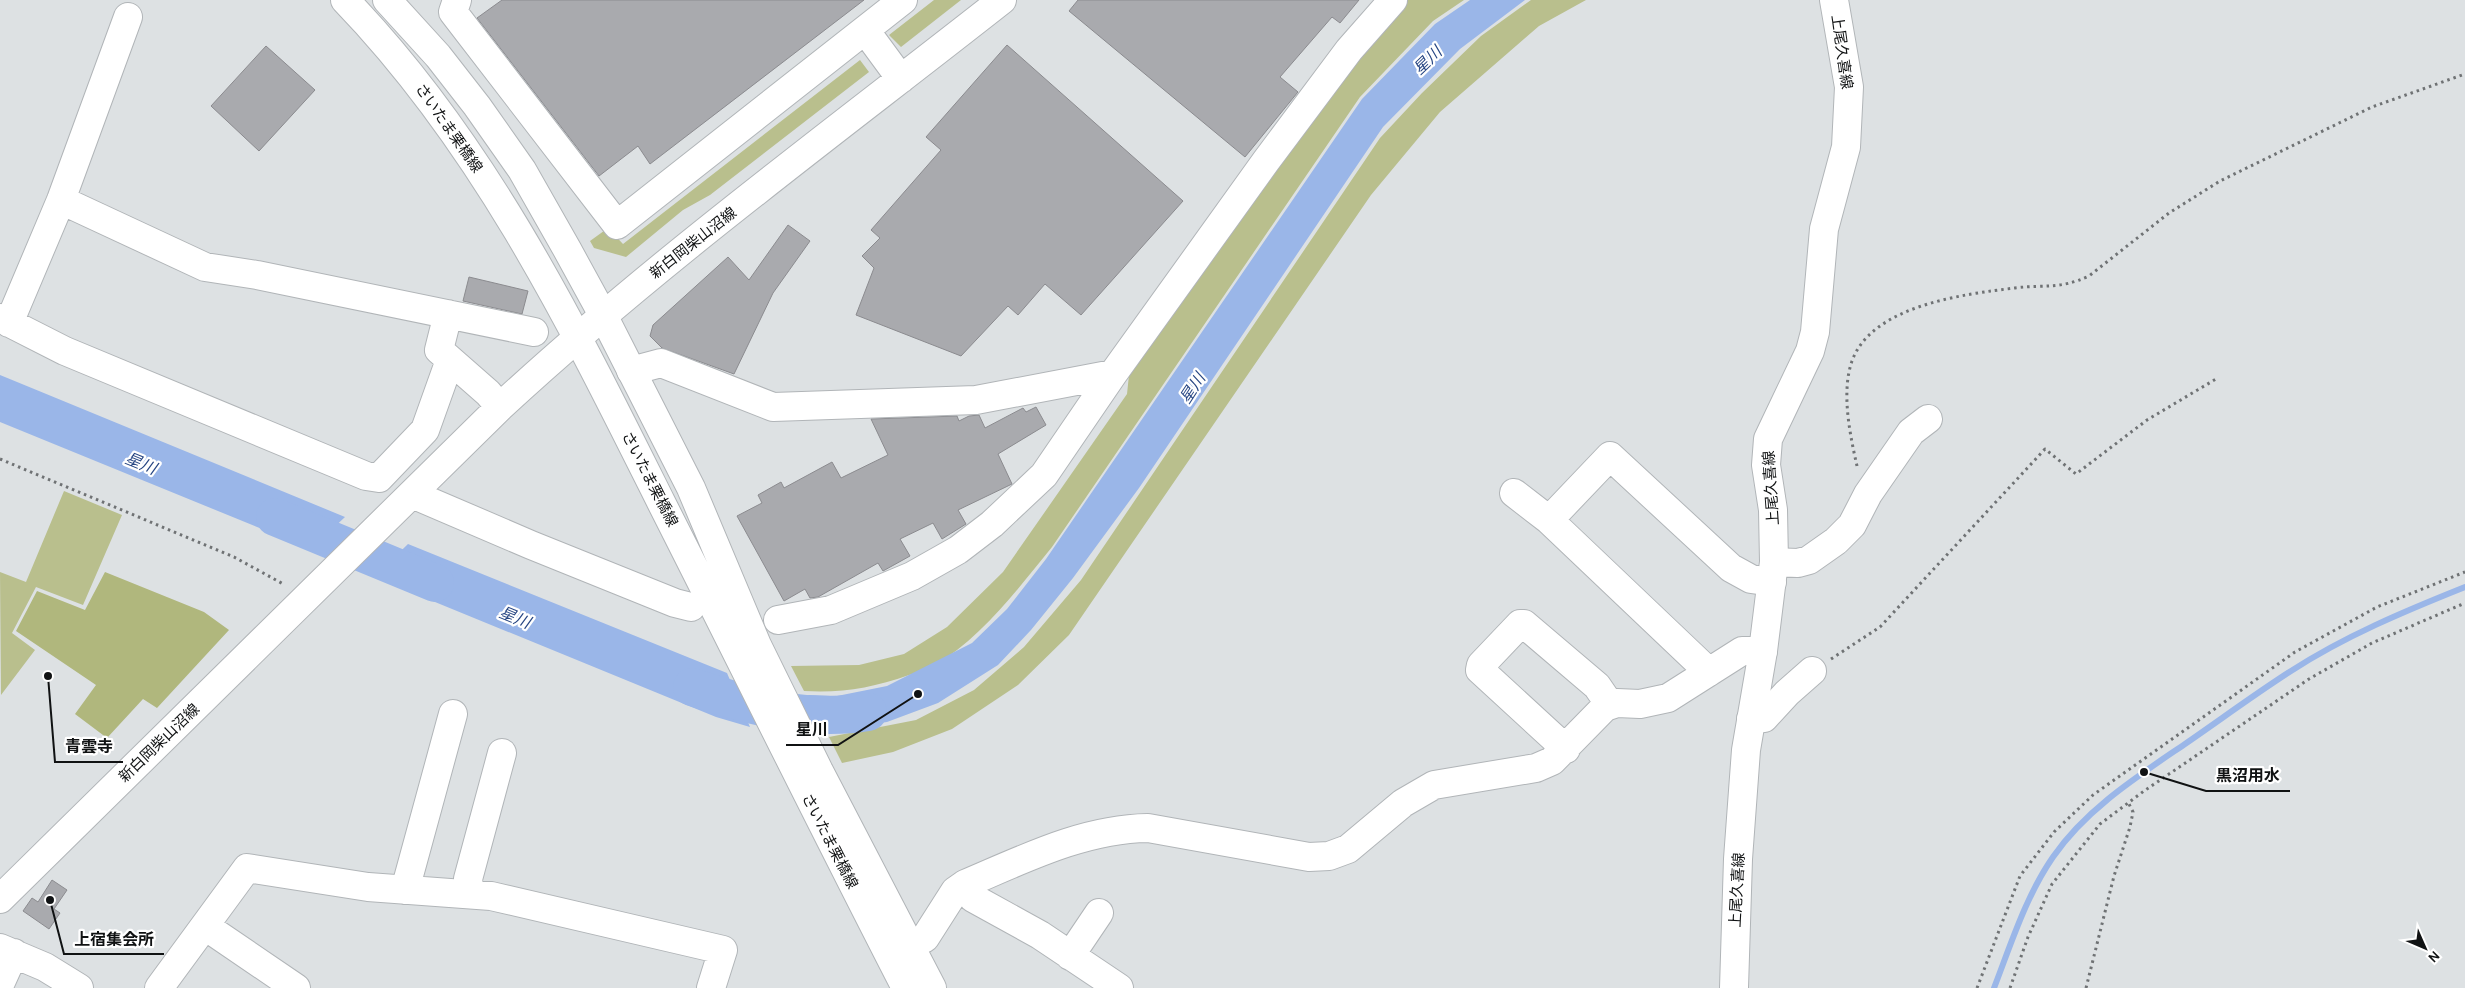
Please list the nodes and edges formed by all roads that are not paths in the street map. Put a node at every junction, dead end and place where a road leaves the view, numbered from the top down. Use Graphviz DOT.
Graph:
graph roads {
  1 [pos="345,0"];
  2 [pos="387,0"];
  3 [pos="457,0"];
  4 [pos="903,0"];
  5 [pos="1002,0"];
  6 [pos="1393,0"];
  7 [pos="1834,0"];
  8 [pos="128,16"];
  9 [pos="865,30"];
  10 [pos="901,79"];
  11 [pos="61,200"];
  12 [pos="448,314"];
  13 [pos="603,315"];
  14 [pos="4,321"];
  15 [pos="534,332"];
  16 [pos="579,336"];
  17 [pos="450,360"];
  18 [pos="631,370"];
  19 [pos="1112,374"];
  20 [pos="500,408"];
  21 [pos="1928,419"];
  22 [pos="1514,493"];
  23 [pos="407,499"];
  24 [pos="1549,520"];
  25 [pos="1773,572"];
  26 [pos="690,606"];
  27 [pos="778,620"];
  28 [pos="1763,651"];
  29 [pos="1709,672"];
  30 [pos="1810,673"];
  31 [pos="1610,705"];
  32 [pos="453,714"];
  33 [pos="1751,719"];
  34 [pos="1566,749"];
  35 [pos="502,753"];
  36 [pos="965,884"];
  37 [pos="405,890"];
  38 [pos="470,894"];
  39 [pos="0,899"];
  40 [pos="1099,913"];
  41 [pos="205,926"];
  42 [pos="911,945"];
  43 [pos="7,951"];
  44 [pos="1070,956"];
  45 [pos="0,984"];
  46 [pos="79,988"];
  47 [pos="159,988"];
  48 [pos="296,988"];
  49 [pos="711,988"];
  50 [pos="906,988"];
  51 [pos="932,988"];
  52 [pos="1119,988"];
  53 [pos="1734,988"];
  1 -- 16 [label="street, さいたま栗橋線"];
  2 -- 13 [label="street, さいたま栗橋線"];
  3 -- 9 [label="street"];
  4 -- 9 [label="street"];
  5 -- 10 [label="street, 新白岡柴山沼線"];
  6 -- 19 [label="street"];
  7 -- 25 [label="street, 上尾久喜線"];
  8 -- 11 [label="street"];
  9 -- 10 [label="street"];
  10 -- 13 [label="street, 新白岡柴山沼線"];
  11 -- 12 [label="street"];
  11 -- 14 [label="street"];
  12 -- 15 [label="street"];
  12 -- 17 [label="street"];
  13 -- 16 [label="street, 新白岡柴山沼線"];
  13 -- 18 [label="street, さいたま栗橋線"];
  14 -- 17 [label="street"];
  16 -- 20 [label="street, 新白岡柴山沼線"];
  16 -- 50 [label="street, さいたま栗橋線"];
  17 -- 20 [label="street"];
  18 -- 19 [label="street"];
  18 -- 42 [label="street, さいたま栗橋線"];
  19 -- 27 [label="street"];
  20 -- 23 [label="street, 新白岡柴山沼線"];
  21 -- 25 [label="street"];
  22 -- 24 [label="street"];
  23 -- 26 [label="street"];
  23 -- 39 [label="street, 新白岡柴山沼線"];
  24 -- 25 [label="street"];
  24 -- 29 [label="street"];
  25 -- 28 [label="street, 上尾久喜線"];
  28 -- 29 [label="street"];
  28 -- 33 [label="street, 上尾久喜線"];
  29 -- 31 [label="street"];
  30 -- 33 [label="street"];
  31 -- 34 [label="street"];
  31 -- 34 [label="street"];
  32 -- 37 [label="street"];
  33 -- 53 [label="street, 上尾久喜線"];
  34 -- 36 [label="street"];
  35 -- 38 [label="street"];
  36 -- 42 [label="street"];
  36 -- 44 [label="street"];
  37 -- 38 [label="street"];
  37 -- 41 [label="street"];
  38 -- 49 [label="street"];
  40 -- 44 [label="street"];
  41 -- 47 [label="street"];
  41 -- 48 [label="street"];
  42 -- 51 [label="street, さいたま栗橋線"];
  43 -- 45 [label="street"];
  43 -- 46 [label="street"];
  44 -- 52 [label="street"];
}
